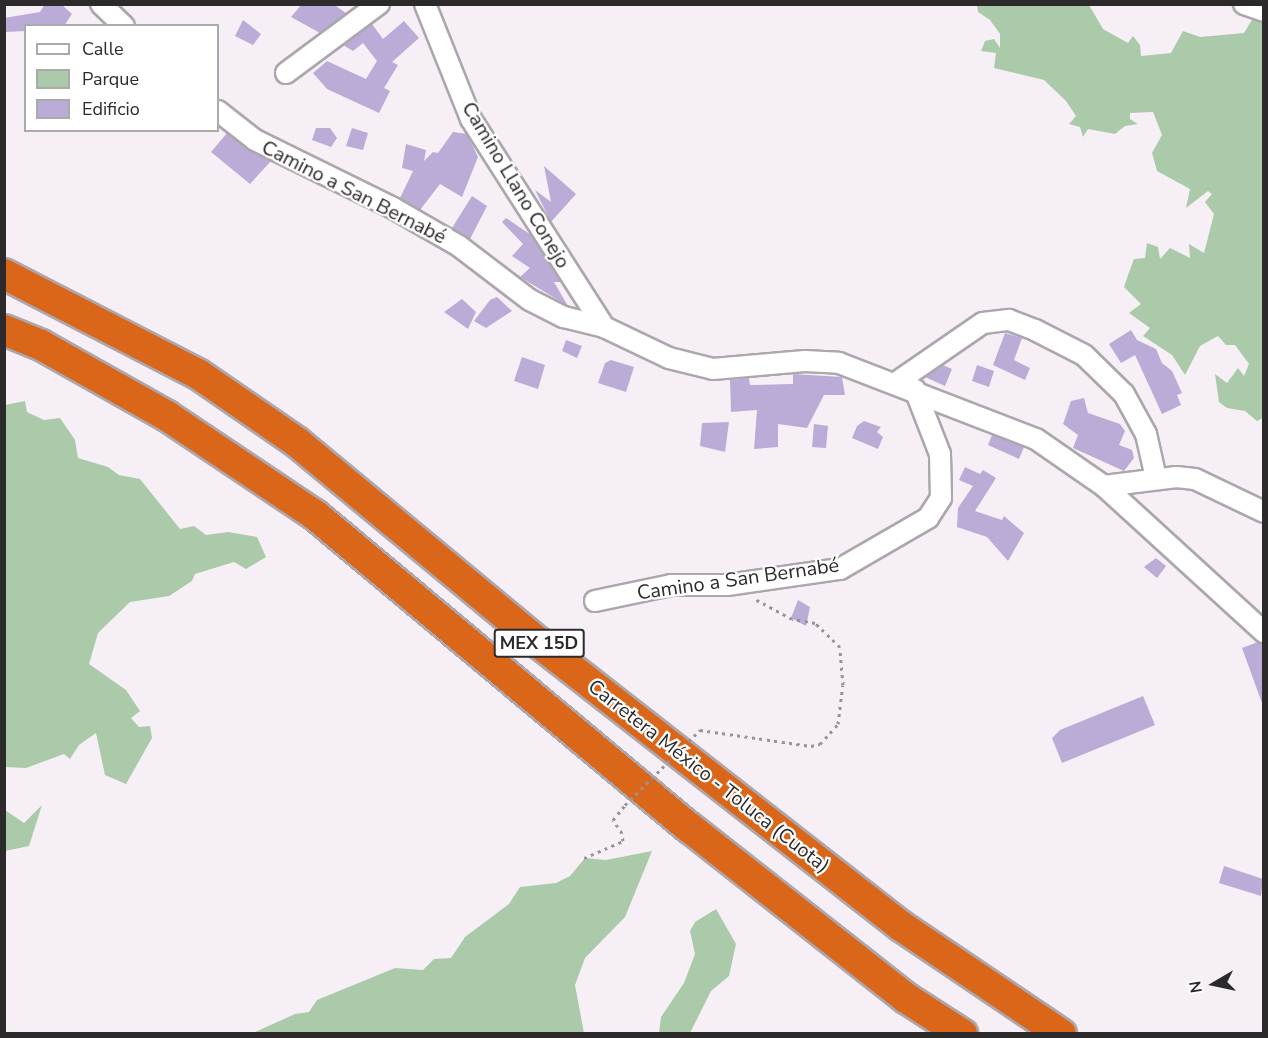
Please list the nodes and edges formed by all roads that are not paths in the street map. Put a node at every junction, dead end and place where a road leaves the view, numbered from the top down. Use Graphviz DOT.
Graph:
graph roads {
  1 [pos="101,4"];
  2 [pos="380,4"];
  3 [pos="425,4"];
  4 [pos="1244,4"];
  5 [pos="1263,11"];
  6 [pos="122,24"];
  7 [pos="286,73"];
  8 [pos="219,112"];
  9 [pos="4,274"];
  10 [pos="604,327"];
  11 [pos="4,330"];
  12 [pos="897,382"];
  13 [pos="915,390"];
  14 [pos="1156,478"];
  15 [pos="1104,486"];
  16 [pos="1263,512"];
  17 [pos="595,601"];
  18 [pos="1263,632"];
  19 [pos="962,1034"];
  20 [pos="1061,1034"];
  1 -- 6 [label="street"];
  2 -- 7 [label="street"];
  3 -- 10 [label="street, Camino Llano Conejo"];
  4 -- 5 [label="street"];
  8 -- 10 [label="street, Camino a San Bernabé"];
  9 -- 20 [label="highway, Carretera México - Toluca (Cuota) / MEX 15D"];
  10 -- 12 [label="street, Camino a San Bernabé"];
  11 -- 19 [label="highway, MEX 15D"];
  12 -- 13 [label="street, Camino a San Bernabé"];
  12 -- 14 [label="street"];
  13 -- 15 [label="street"];
  13 -- 17 [label="street, Camino a San Bernabé"];
  14 -- 15 [label="street"];
  14 -- 16 [label="street"];
  15 -- 18 [label="street"];
}
